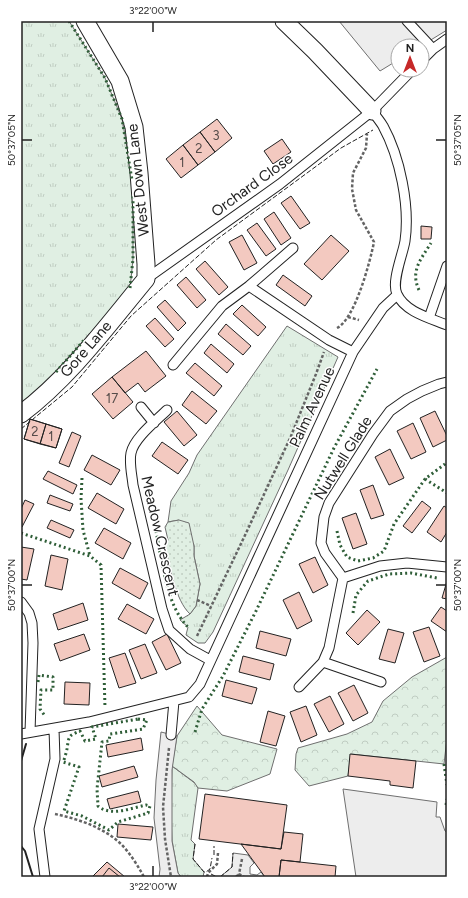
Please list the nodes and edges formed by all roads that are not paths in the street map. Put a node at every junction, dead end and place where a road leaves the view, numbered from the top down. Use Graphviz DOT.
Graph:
graph roads {
  1 [pos="85,21"];
  2 [pos="284,21"];
  3 [pos="407,21"];
  4 [pos="447,39"];
  5 [pos="432,50"];
  6 [pos="404,78"];
  7 [pos="372,111"];
  8 [pos="293,248"];
  9 [pos="447,266"];
  10 [pos="146,279"];
  11 [pos="249,286"];
  12 [pos="397,294"];
  13 [pos="429,318"];
  14 [pos="447,325"];
  15 [pos="353,352"];
  16 [pos="173,365"];
  17 [pos="447,382"];
  18 [pos="141,408"];
  19 [pos="168,410"];
  20 [pos="21,414"];
  21 [pos="154,423"];
  22 [pos="447,567"];
  23 [pos="343,578"];
  24 [pos="21,602"];
  25 [pos="210,660"];
  26 [pos="323,662"];
  27 [pos="381,682"];
  28 [pos="299,687"];
  29 [pos="174,701"];
  30 [pos="54,729"];
  31 [pos="26,733"];
  32 [pos="171,735"];
  33 [pos="45,877"];
  1 -- 10 [label="street, West Down Lane"];
  2 -- 7 [label="street"];
  3 -- 5 [label="lane"];
  4 -- 5 [label="lane"];
  6 -- 7 [label="lane, Orchard Close"];
  7 -- 10 [label="lane, Orchard Close"];
  7 -- 12 [label="lane"];
  8 -- 11 [label="lane"];
  9 -- 13 [label="lane"];
  10 -- 20 [label="street, Gore Lane"];
  11 -- 15 [label="lane"];
  11 -- 16 [label="lane"];
  12 -- 13 [label="lane"];
  12 -- 15 [label="lane, Palm Avenue"];
  13 -- 14 [label="lane"];
  15 -- 25 [label="lane, Palm Avenue"];
  17 -- 23 [label="lane, Nutwell Glade"];
  18 -- 21 [label="lane"];
  19 -- 21 [label="lane, Meadow Crescent"];
  21 -- 25 [label="lane, Meadow Crescent"];
  22 -- 23 [label="lane"];
  23 -- 26 [label="lane"];
  24 -- 31 [label="lane"];
  25 -- 29 [label="lane, Palm Avenue"];
  26 -- 27 [label="lane"];
  26 -- 28 [label="lane"];
  29 -- 30 [label="lane, Palm Avenue"];
  29 -- 32 [label="lane"];
  30 -- 31 [label="lane, Palm Avenue"];
  30 -- 33 [label="lane"];
}
